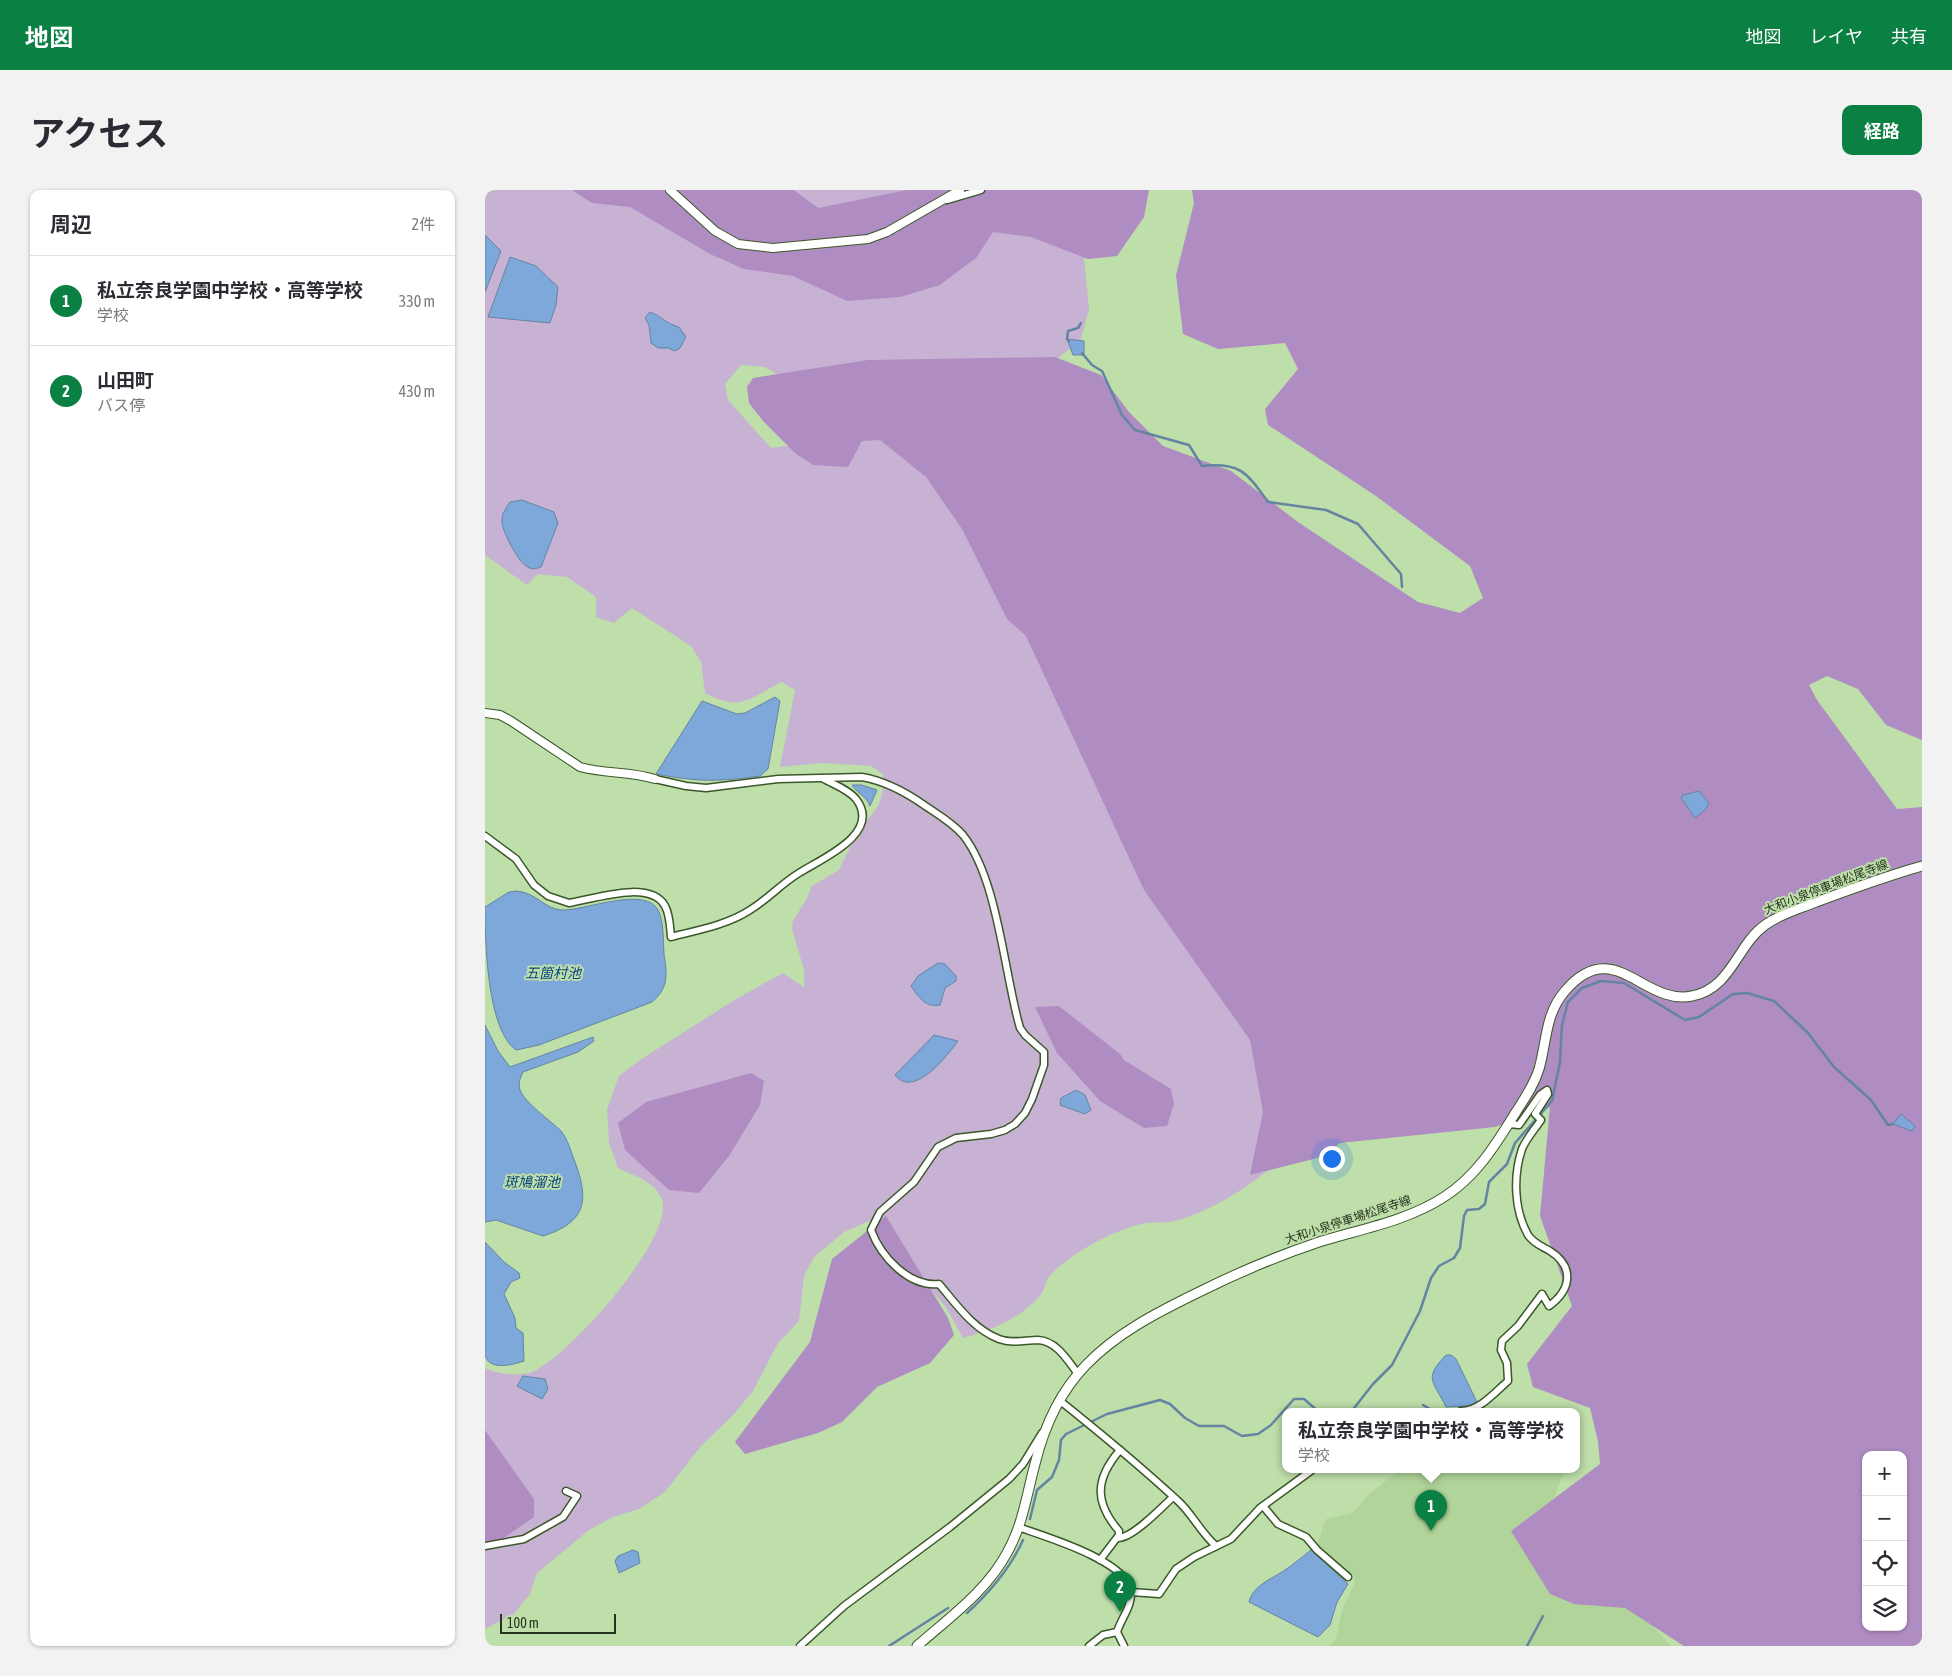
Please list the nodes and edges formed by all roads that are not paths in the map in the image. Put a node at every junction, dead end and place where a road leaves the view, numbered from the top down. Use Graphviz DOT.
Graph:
graph roads {
  1 [pos="670,190"];
  2 [pos="960,190"];
  3 [pos="981,190"];
  4 [pos="943,201"];
  5 [pos="485,713"];
  6 [pos="655,779"];
  7 [pos="824,779"];
  8 [pos="485,836"];
  9 [pos="1922,866"];
  10 [pos="1509,1124"];
  11 [pos="1078,1374"];
  12 [pos="1059,1400"];
  13 [pos="1473,1408"];
  14 [pos="1047,1424"];
  15 [pos="1120,1450"];
  16 [pos="1308,1473"];
  17 [pos="566,1491"];
  18 [pos="1173,1497"];
  19 [pos="1263,1506"];
  20 [pos="1018,1527"];
  21 [pos="1118,1538"];
  22 [pos="485,1546"];
  23 [pos="1217,1546"];
  24 [pos="1100,1560"];
  25 [pos="1348,1577"];
  26 [pos="1131,1592"];
  27 [pos="1117,1632"];
  28 [pos="800,1646"];
  29 [pos="917,1646"];
  30 [pos="1089,1646"];
  31 [pos="1125,1646"];
  1 -- 4 [label="street"];
  2 -- 4 [label="street"];
  3 -- 4 [label="street"];
  5 -- 6 [label="street"];
  6 -- 7 [label="street"];
  7 -- 8 [label="street"];
  7 -- 11 [label="street"];
  9 -- 10 [label="main road, 大和小泉停車場松尾寺線"];
  10 -- 11 [label="main road, 大和小泉停車場松尾寺線"];
  10 -- 13 [label="street"];
  11 -- 12 [label="main road, 大和小泉停車場松尾寺線"];
  12 -- 14 [label="main road, 大和小泉停車場松尾寺線"];
  12 -- 15 [label="street"];
  14 -- 20 [label="main road, 大和小泉停車場松尾寺線"];
  14 -- 28 [label="street"];
  15 -- 18 [label="street"];
  15 -- 21 [label="street"];
  16 -- 19 [label="street"];
  17 -- 22 [label="street"];
  18 -- 21 [label="street"];
  18 -- 23 [label="street"];
  19 -- 23 [label="street"];
  19 -- 25 [label="street"];
  20 -- 24 [label="street"];
  20 -- 29 [label="main road, 大和小泉停車場松尾寺線"];
  21 -- 24 [label="street"];
  23 -- 26 [label="street"];
  24 -- 26 [label="street"];
  26 -- 27 [label="street"];
  27 -- 30 [label="street"];
  27 -- 31 [label="street"];
}
